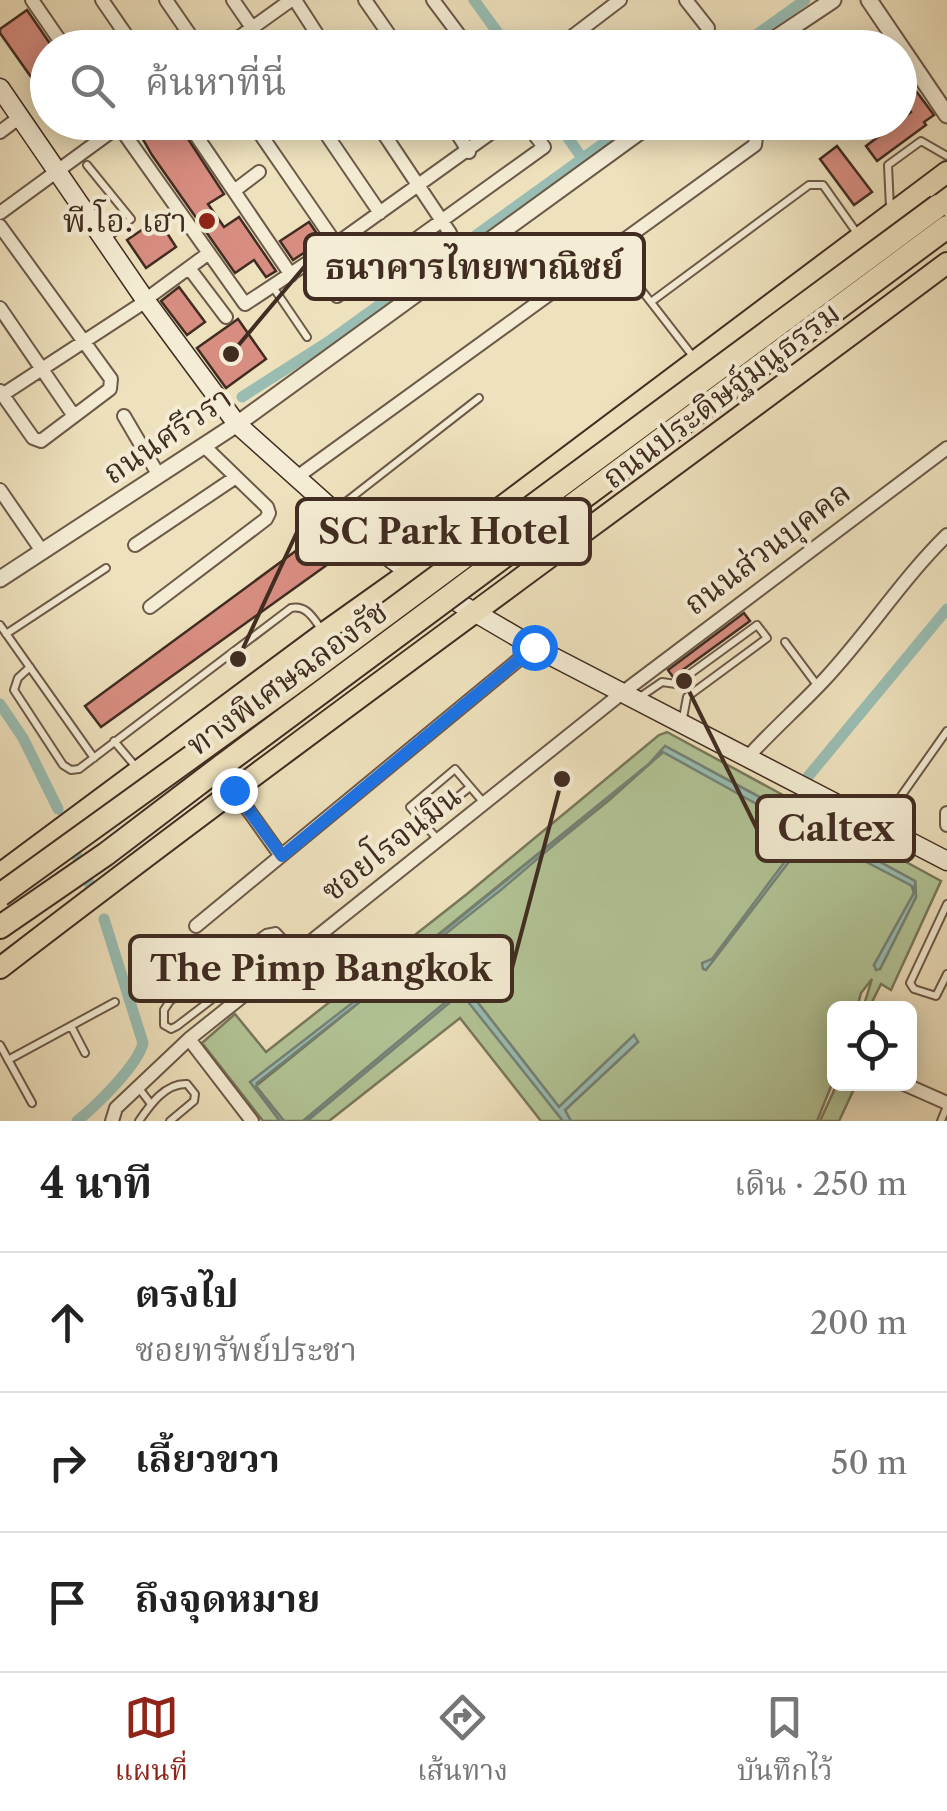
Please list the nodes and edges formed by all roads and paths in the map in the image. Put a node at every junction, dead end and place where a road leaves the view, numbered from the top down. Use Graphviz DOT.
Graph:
graph roads {
  1 [pos="32,0"];
  2 [pos="102,0"];
  3 [pos="166,0"];
  4 [pos="233,0"];
  5 [pos="293,0"];
  6 [pos="364,0"];
  7 [pos="433,0"];
  8 [pos="620,0"];
  9 [pos="686,0"];
  10 [pos="833,0"];
  11 [pos="869,0"];
  12 [pos="252,28"];
  13 [pos="708,28"];
  14 [pos="53,30"];
  15 [pos="123,30"];
  16 [pos="187,30"];
  17 [pos="249,30"];
  18 [pos="314,30"];
  19 [pos="386,30"];
  20 [pos="456,30"];
  21 [pos="580,30"];
  22 [pos="788,30"];
  23 [pos="889,30"];
  24 [pos="917,71"];
  25 [pos="0,88"];
  26 [pos="947,115"];
  27 [pos="20,117"];
  28 [pos="30,131"];
  29 [pos="0,132"];
  30 [pos="36,140"];
  31 [pos="99,140"];
  32 [pos="130,140"];
  33 [pos="199,140"];
  34 [pos="264,140"];
  35 [pos="330,140"];
  36 [pos="388,140"];
  37 [pos="461,140"];
  38 [pos="484,140"];
  39 [pos="539,140"];
  40 [pos="629,140"];
  41 [pos="755,140"];
  42 [pos="469,152"];
  43 [pos="947,156"];
  44 [pos="87,165"];
  45 [pos="58,172"];
  46 [pos="259,172"];
  47 [pos="947,172"];
  48 [pos="418,186"];
  49 [pos="234,191"];
  50 [pos="947,199"];
  51 [pos="0,213"];
  52 [pos="380,213"];
  53 [pos="890,214"];
  54 [pos="441,220"];
  55 [pos="0,226"];
  56 [pos="947,227"];
  57 [pos="450,233"];
  58 [pos="860,238"];
  59 [pos="104,240"];
  60 [pos="336,244"];
  61 [pos="209,253"];
  62 [pos="311,262"];
  63 [pos="947,263"];
  64 [pos="189,268"];
  65 [pos="292,275"];
  66 [pos="273,287"];
  67 [pos="643,292"];
  68 [pos="146,301"];
  69 [pos="652,302"];
  70 [pos="0,308"];
  71 [pos="226,317"];
  72 [pos="307,337"];
  73 [pos="84,342"];
  74 [pos="696,360"];
  75 [pos="42,369"];
  76 [pos="1,393"];
  77 [pos="479,398"];
  78 [pos="74,416"];
  79 [pos="124,416"];
  80 [pos="237,424"];
  81 [pos="203,445"];
  82 [pos="947,448"];
  83 [pos="158,474"];
  84 [pos="236,476"];
  85 [pos="297,477"];
  86 [pos="0,490"];
  87 [pos="504,504"];
  88 [pos="334,511"];
  89 [pos="947,535"];
  90 [pos="135,545"];
  91 [pos="42,551"];
  92 [pos="547,560"];
  93 [pos="106,568"];
  94 [pos="409,573"];
  95 [pos="2,575"];
  96 [pos="150,607"];
  97 [pos="475,614"];
  98 [pos="0,625"];
  99 [pos="326,632"];
  100 [pos="6,634"];
  101 [pos="785,642"];
  102 [pos="534,647"];
  103 [pos="30,667"];
  104 [pos="676,684"];
  105 [pos="818,686"];
  106 [pos="375,688"];
  107 [pos="629,697"];
  108 [pos="687,697"];
  109 [pos="682,724"];
  110 [pos="947,731"];
  111 [pos="114,741"];
  112 [pos="94,758"];
  113 [pos="748,758"];
  114 [pos="142,772"];
  115 [pos="470,787"];
  116 [pos="234,790"];
  117 [pos="484,804"];
  118 [pos="947,813"];
  119 [pos="870,822"];
  120 [pos="424,824"];
  121 [pos="947,825"];
  122 [pos="438,840"];
  123 [pos="282,856"];
  124 [pos="947,861"];
  125 [pos="0,874"];
  126 [pos="0,895"];
  127 [pos="947,904"];
  128 [pos="196,926"];
  129 [pos="0,927"];
  130 [pos="292,947"];
  131 [pos="0,968"];
  132 [pos="947,974"];
  133 [pos="115,1002"];
  134 [pos="72,1026"];
  135 [pos="189,1039"];
  136 [pos="0,1045"];
  137 [pos="85,1053"];
  138 [pos="8,1060"];
  139 [pos="143,1083"];
  140 [pos="917,1090"];
  141 [pos="161,1094"];
  142 [pos="32,1103"];
  143 [pos="151,1104"];
  144 [pos="947,1105"];
  145 [pos="112,1121"];
  146 [pos="139,1121"];
  147 [pos="170,1121"];
  148 [pos="252,1121"];
  149 [pos="941,1121"];
  1 -- 14 [label="street"];
  2 -- 15 [label="street"];
  3 -- 16 [label="street"];
  4 -- 12 [label="street"];
  5 -- 12 [label="street"];
  5 -- 18 [label="street"];
  6 -- 19 [label="street"];
  7 -- 20 [label="street"];
  8 -- 21 [label="street"];
  9 -- 13 [label="street"];
  10 -- 22 [label="street"];
  11 -- 23 [label="street"];
  12 -- 17 [label="street"];
  24 -- 26 [label="street"];
  25 -- 27 [label="main road"];
  27 -- 28 [label="main road"];
  27 -- 29 [label="street"];
  30 -- 45 [label="main road"];
  31 -- 45 [label="street"];
  32 -- 61 [label="street"];
  33 -- 49 [label="street"];
  34 -- 60 [label="street"];
  35 -- 52 [label="street"];
  36 -- 48 [label="street"];
  37 -- 42 [label="street"];
  38 -- 42 [label="street"];
  39 -- 54 [label="street"];
  40 -- 80 [label="street, ถนนศรีวรา"];
  41 -- 85 [label="street"];
  42 -- 48 [label="street"];
  43 -- 53 [label="lane"];
  44 -- 59 [label="lane"];
  45 -- 51 [label="street"];
  45 -- 59 [label="main road"];
  46 -- 49 [label="street"];
  47 -- 53 [label="main road, ถนนประดิษฐ์มนูธรรม"];
  48 -- 52 [label="street"];
  48 -- 54 [label="street"];
  49 -- 65 [label="street"];
  50 -- 126 [label="highway, ทางพิเศษฉลองรัช, bridge"];
  52 -- 60 [label="street"];
  53 -- 58 [label="main road, ถนนประดิษฐ์มนูธรรม"];
  54 -- 57 [label="street"];
  54 -- 62 [label="street"];
  55 -- 73 [label="street"];
  56 -- 129 [label="highway, ทางพิเศษฉลองรัช, bridge"];
  58 -- 69 [label="lane"];
  58 -- 74 [label="main road, ถนนประดิษฐ์มนูธรรม"];
  59 -- 68 [label="main road"];
  60 -- 62 [label="street"];
  61 -- 64 [label="street"];
  61 -- 66 [label="street"];
  62 -- 65 [label="street"];
  63 -- 92 [label="main road, ถนนประดิษฐ์มนูธรรม"];
  64 -- 68 [label="street"];
  64 -- 71 [label="street"];
  65 -- 66 [label="street"];
  66 -- 72 [label="lane"];
  67 -- 69 [label="lane"];
  68 -- 73 [label="street"];
  68 -- 80 [label="main road"];
  69 -- 74 [label="lane"];
  70 -- 75 [label="street"];
  73 -- 75 [label="street"];
  73 -- 78 [label="street"];
  74 -- 87 [label="main road, ถนนประดิษฐ์มนูธรรม"];
  75 -- 76 [label="street"];
  75 -- 78 [label="street"];
  76 -- 78 [label="street"];
  77 -- 88 [label="lane"];
  79 -- 83 [label="street"];
  80 -- 81 [label="street, ถนนศรีวรา"];
  80 -- 85 [label="main road"];
  81 -- 83 [label="street, ถนนศรีวรา"];
  81 -- 84 [label="street"];
  82 -- 107 [label="street, ถนนส่วนบุคคล"];
  83 -- 91 [label="street, ถนนศรีวรา"];
  84 -- 90 [label="street"];
  84 -- 96 [label="street"];
  85 -- 88 [label="main road"];
  86 -- 91 [label="street"];
  87 -- 92 [label="main road"];
  87 -- 94 [label="main road, ถนนประดิษฐ์มนูธรรม"];
  88 -- 94 [label="main road"];
  89 -- 105 [label="street"];
  91 -- 95 [label="street, ถนนศรีวรา"];
  92 -- 97 [label="main road, ถนนประดิษฐ์มนูธรรม"];
  93 -- 100 [label="lane"];
  94 -- 97 [label="main road"];
  94 -- 99 [label="main road, ถนนประดิษฐ์มนูธรรม"];
  97 -- 102 [label="main road"];
  97 -- 106 [label="main road, ถนนประดิษฐ์มนูธรรม"];
  98 -- 100 [label="lane"];
  99 -- 106 [label="main road"];
  99 -- 111 [label="lane"];
  99 -- 114 [label="main road, ถนนประดิษฐ์มนูธรรม"];
  100 -- 103 [label="lane"];
  101 -- 105 [label="lane"];
  102 -- 107 [label="main road"];
  102 -- 123 [label="street"];
  103 -- 112 [label="lane"];
  103 -- 112 [label="lane"];
  104 -- 107 [label="lane"];
  104 -- 108 [label="lane"];
  104 -- 108 [label="lane"];
  105 -- 113 [label="street"];
  106 -- 116 [label="main road, ถนนประดิษฐ์มนูธรรม"];
  107 -- 109 [label="main road"];
  107 -- 117 [label="street, ซอยโรจนมิน"];
  108 -- 109 [label="lane"];
  109 -- 113 [label="main road"];
  110 -- 119 [label="lane"];
  111 -- 112 [label="lane"];
  111 -- 114 [label="lane"];
  113 -- 119 [label="main road"];
  114 -- 125 [label="main road, ถนนประดิษฐ์มนูธรรม"];
  115 -- 117 [label="lane"];
  115 -- 120 [label="lane"];
  115 -- 120 [label="lane"];
  116 -- 123 [label="street"];
  116 -- 131 [label="main road, ถนนประดิษฐ์มนูธรรม"];
  117 -- 122 [label="street, ซอยโรจนมิน"];
  118 -- 121 [label="street"];
  119 -- 124 [label="main road"];
  120 -- 122 [label="lane"];
  122 -- 130 [label="street, ซอยโรจนมิน"];
  123 -- 128 [label="street"];
  127 -- 132 [label="lane"];
  130 -- 130 [label="lane"];
  130 -- 135 [label="street, ซอยโรจนมิน"];
  133 -- 134 [label="lane"];
  134 -- 137 [label="lane"];
  134 -- 138 [label="lane"];
  135 -- 139 [label="street, ซอยโรจนมิน"];
  135 -- 148 [label="street"];
  136 -- 138 [label="lane"];
  138 -- 142 [label="lane"];
  139 -- 141 [label="lane"];
  139 -- 143 [label="lane"];
  139 -- 145 [label="street, ซอยโรจนมิน"];
  140 -- 144 [label="street"];
  141 -- 143 [label="lane"];
  141 -- 147 [label="lane"];
  143 -- 146 [label="lane"];
  144 -- 149 [label="lane"];
}
